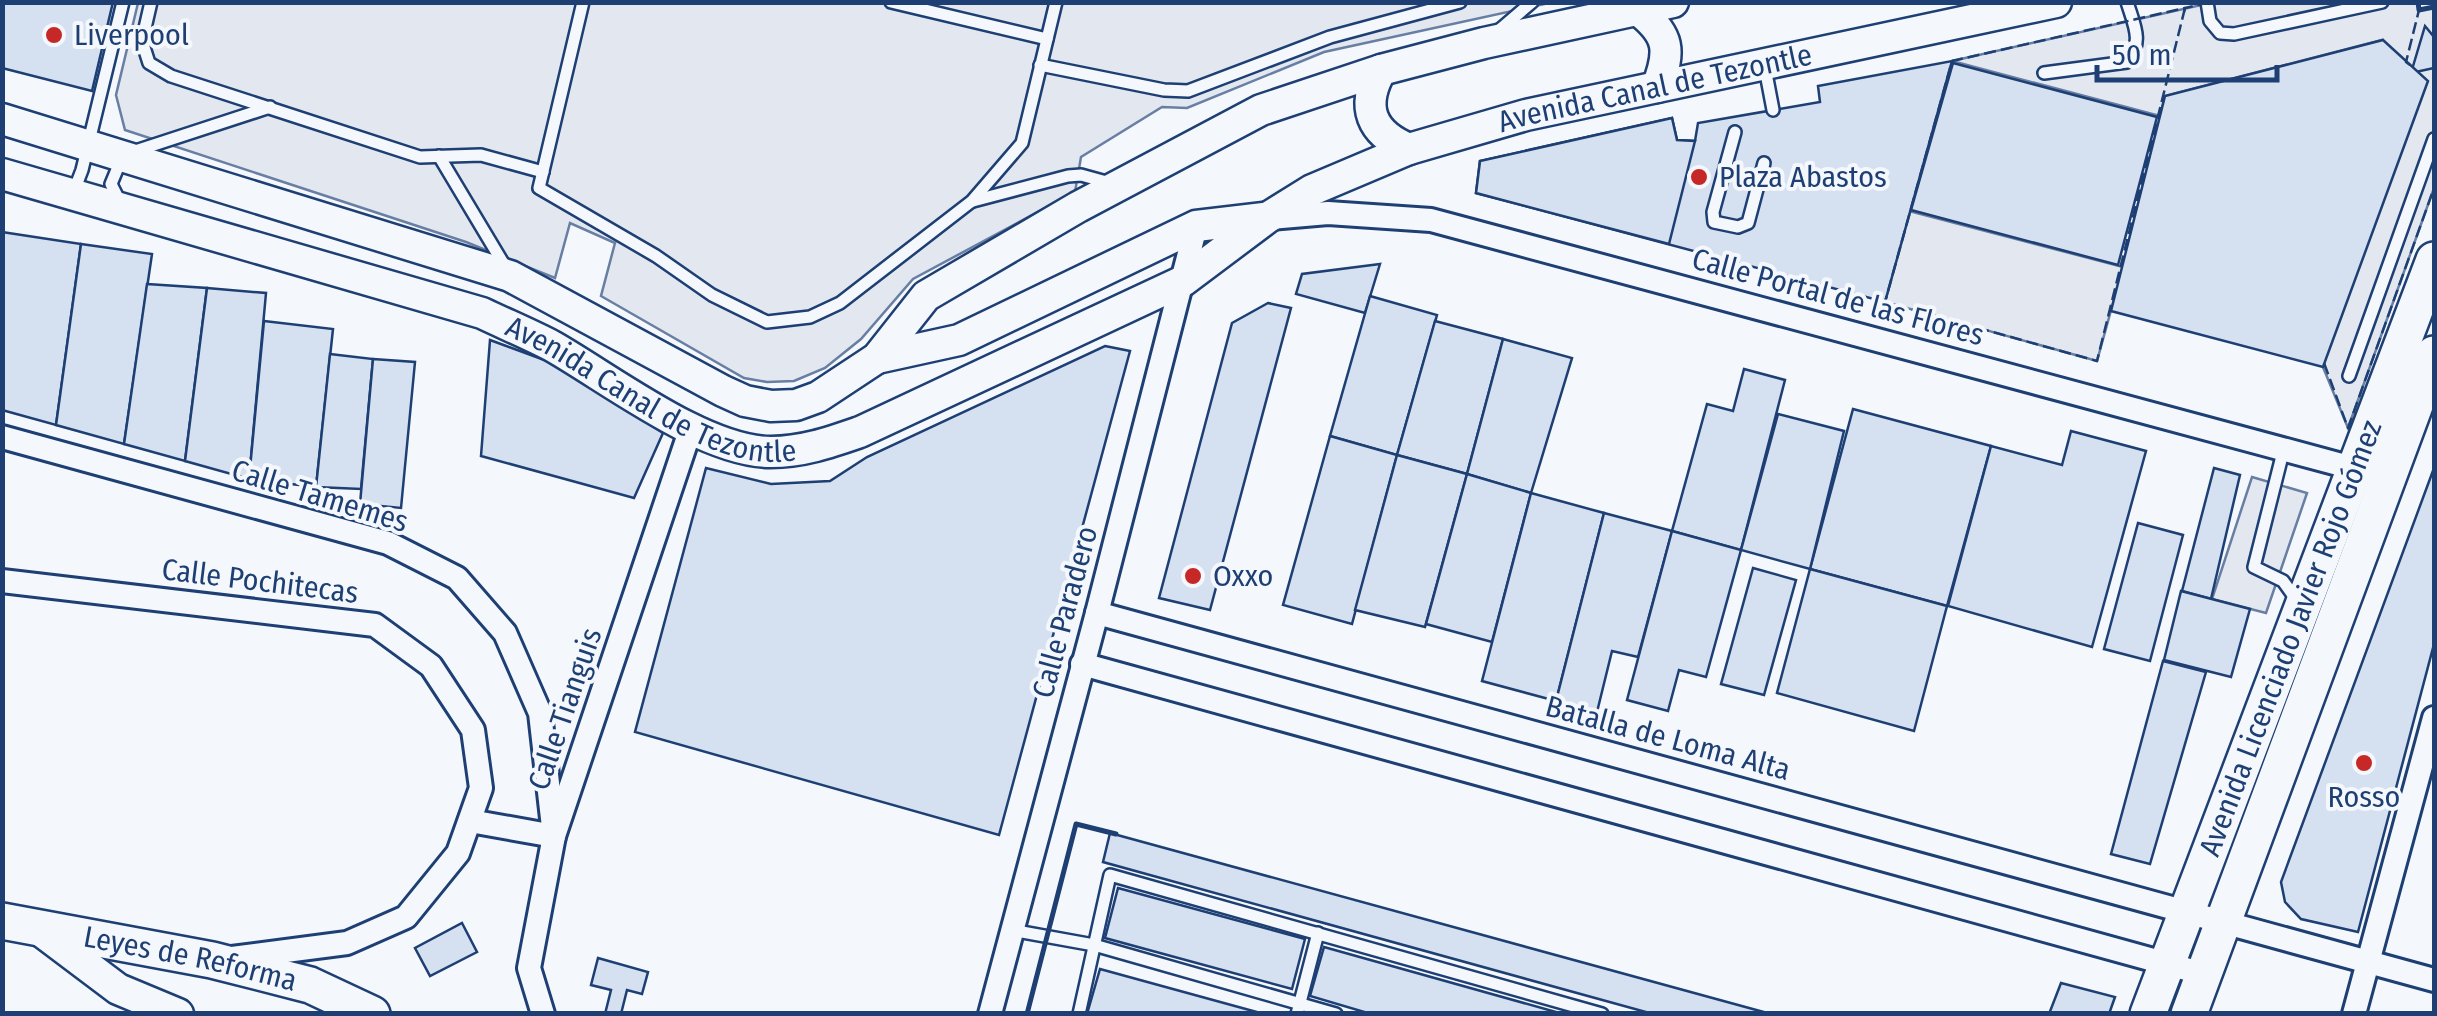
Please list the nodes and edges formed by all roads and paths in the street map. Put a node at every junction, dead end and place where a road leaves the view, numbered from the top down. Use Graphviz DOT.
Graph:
graph roads {
  1 [pos="123,2"];
  2 [pos="152,2"];
  3 [pos="582,2"];
  4 [pos="891,2"];
  5 [pos="1056,2"];
  6 [pos="1460,2"];
  7 [pos="1532,2"];
  8 [pos="1672,2"];
  9 [pos="1951,2"];
  10 [pos="2056,2"];
  11 [pos="2127,2"];
  12 [pos="2207,2"];
  13 [pos="2382,2"];
  14 [pos="1638,10"];
  15 [pos="1979,18"];
  16 [pos="1047,39"];
  17 [pos="1484,43"];
  18 [pos="1764,64"];
  19 [pos="1040,65"];
  20 [pos="1382,70"];
  21 [pos="2044,74"];
  22 [pos="1656,87"];
  23 [pos="270,107"];
  24 [pos="1773,110"];
  25 [pos="2,119"];
  26 [pos="1735,132"];
  27 [pos="2434,138"];
  28 [pos="88,144"];
  29 [pos="1409,149"];
  30 [pos="123,155"];
  31 [pos="440,156"];
  32 [pos="1764,163"];
  33 [pos="543,172"];
  34 [pos="2,174"];
  35 [pos="2418,184"];
  36 [pos="1119,185"];
  37 [pos="2434,190"];
  38 [pos="62,191"];
  39 [pos="972,201"];
  40 [pos="124,209"];
  41 [pos="1267,218"];
  42 [pos="1196,226"];
  43 [pos="2434,260"];
  44 [pos="510,276"];
  45 [pos="1183,281"];
  46 [pos="2434,354"];
  47 [pos="878,358"];
  48 [pos="2349,376"];
  49 [pos="691,428"];
  50 [pos="2,437"];
  51 [pos="2284,448"];
  52 [pos="2371,473"];
  53 [pos="2,581"];
  54 [pos="2302,606"];
  55 [pos="1098,613"];
  56 [pos="1082,664"];
  57 [pos="2434,718"];
  58 [pos="470,821"];
  59 [pos="554,836"];
  60 [pos="2186,912"];
  61 [pos="2,922"];
  62 [pos="2224,922"];
  63 [pos="37,928"];
  64 [pos="1010,930"];
  65 [pos="1318,933"];
  66 [pos="1094,945"];
  67 [pos="212,960"];
  68 [pos="2368,962"];
  69 [pos="2167,963"];
  70 [pos="2204,974"];
  71 [pos="2434,980"];
  72 [pos="1298,1008"];
  73 [pos="178,1014"];
  74 [pos="372,1014"];
  75 [pos="543,1014"];
  76 [pos="990,1014"];
  77 [pos="1079,1014"];
  78 [pos="1336,1014"];
  79 [pos="1602,1014"];
  80 [pos="2148,1014"];
  81 [pos="2189,1014"];
  82 [pos="2354,1014"];
  1 -- 28 [label="lane"];
  2 -- 23 [label="lane"];
  3 -- 33 [label="lane"];
  4 -- 16 [label="lane"];
  5 -- 16 [label="lane"];
  6 -- 19 [label="lane"];
  7 -- 17 [label="lane"];
  8 -- 14 [label="main road, Avenida Canal de Tezontle"];
  9 -- 15 [label="main road"];
  10 -- 15 [label="main road, Avenida Canal de Tezontle"];
  11 -- 21 [label="lane"];
  12 -- 13 [label="lane"];
  14 -- 17 [label="main road, Avenida Canal de Tezontle"];
  14 -- 22 [label="main road"];
  15 -- 18 [label="main road, Avenida Canal de Tezontle"];
  16 -- 19 [label="lane"];
  17 -- 20 [label="main road, Avenida Canal de Tezontle"];
  18 -- 22 [label="main road, Avenida Canal de Tezontle"];
  18 -- 24 [label="lane"];
  19 -- 39 [label="lane"];
  20 -- 29 [label="main road"];
  20 -- 36 [label="main road, Avenida Canal de Tezontle"];
  22 -- 29 [label="main road, Avenida Canal de Tezontle"];
  23 -- 30 [label="lane"];
  23 -- 31 [label="lane"];
  25 -- 28 [label="main road, Avenida Canal de Tezontle"];
  26 -- 32 [label="lane"];
  27 -- 35 [label="lane"];
  28 -- 30 [label="main road, Avenida Canal de Tezontle"];
  28 -- 38 [label="lane"];
  29 -- 41 [label="main road, Avenida Canal de Tezontle"];
  30 -- 40 [label="lane"];
  30 -- 44 [label="main road, Avenida Canal de Tezontle"];
  31 -- 33 [label="lane"];
  31 -- 44 [label="lane"];
  33 -- 39 [label="lane"];
  34 -- 38 [label="main road, Avenida Canal de Tezontle"];
  35 -- 37 [label="lane"];
  35 -- 48 [label="lane"];
  36 -- 39 [label="lane"];
  36 -- 47 [label="main road, Avenida Canal de Tezontle"];
  38 -- 40 [label="main road, Avenida Canal de Tezontle"];
  40 -- 49 [label="main road, Avenida Canal de Tezontle"];
  41 -- 42 [label="main road, Avenida Canal de Tezontle"];
  41 -- 45 [label="main road, Avenida Canal de Tezontle"];
  41 -- 51 [label="street, Calle Portal de las Flores"];
  42 -- 45 [label="street, Calle Paradero"];
  42 -- 47 [label="main road, Avenida Canal de Tezontle"];
  43 -- 52 [label="main road, Avenida Licenciado Javier Rojo Gómez"];
  44 -- 47 [label="main road, Avenida Canal de Tezontle"];
  45 -- 49 [label="main road, Avenida Canal de Tezontle"];
  45 -- 55 [label="street, Calle Paradero"];
  46 -- 52 [label="main road, Avenida Licenciado Javier Rojo Gómez"];
  49 -- 59 [label="street, Calle Tianguis"];
  50 -- 59 [label="street, Calle Tamemes"];
  51 -- 52 [label="street, Calle Portal de las Flores"];
  51 -- 54 [label="lane"];
  52 -- 54 [label="main road, Avenida Licenciado Javier Rojo Gómez"];
  52 -- 62 [label="main road, Avenida Licenciado Javier Rojo Gómez"];
  53 -- 58 [label="street, Calle Pochitecas"];
  54 -- 60 [label="main road, Avenida Licenciado Javier Rojo Gómez"];
  55 -- 56 [label="street, Calle Paradero"];
  55 -- 60 [label="street, Batalla de Loma Alta"];
  56 -- 64 [label="street, Calle Paradero"];
  56 -- 69 [label="street"];
  57 -- 68 [label="street"];
  58 -- 59 [label="street"];
  58 -- 67 [label="street, Calle Pochitecas"];
  59 -- 75 [label="street, Calle Tianguis"];
  60 -- 62 [label="street, Batalla de Loma Alta"];
  60 -- 69 [label="main road, Avenida Licenciado Javier Rojo Gómez"];
  61 -- 63 [label="main road, Leyes de Reforma"];
  62 -- 68 [label="street, Batalla de Loma Alta"];
  62 -- 70 [label="main road, Avenida Licenciado Javier Rojo Gómez"];
  63 -- 67 [label="main road, Leyes de Reforma"];
  63 -- 73 [label="main road"];
  64 -- 66 [label="lane"];
  64 -- 76 [label="street, Calle Paradero"];
  65 -- 66 [label="lane"];
  65 -- 72 [label="lane"];
  65 -- 79 [label="lane"];
  66 -- 72 [label="lane"];
  66 -- 77 [label="lane"];
  67 -- 74 [label="main road, Leyes de Reforma"];
  68 -- 71 [label="street, Batalla de Loma Alta"];
  68 -- 82 [label="street"];
  69 -- 70 [label="street"];
  69 -- 80 [label="main road, Avenida Licenciado Javier Rojo Gómez"];
  70 -- 81 [label="main road, Avenida Licenciado Javier Rojo Gómez"];
  72 -- 78 [label="lane"];
}
